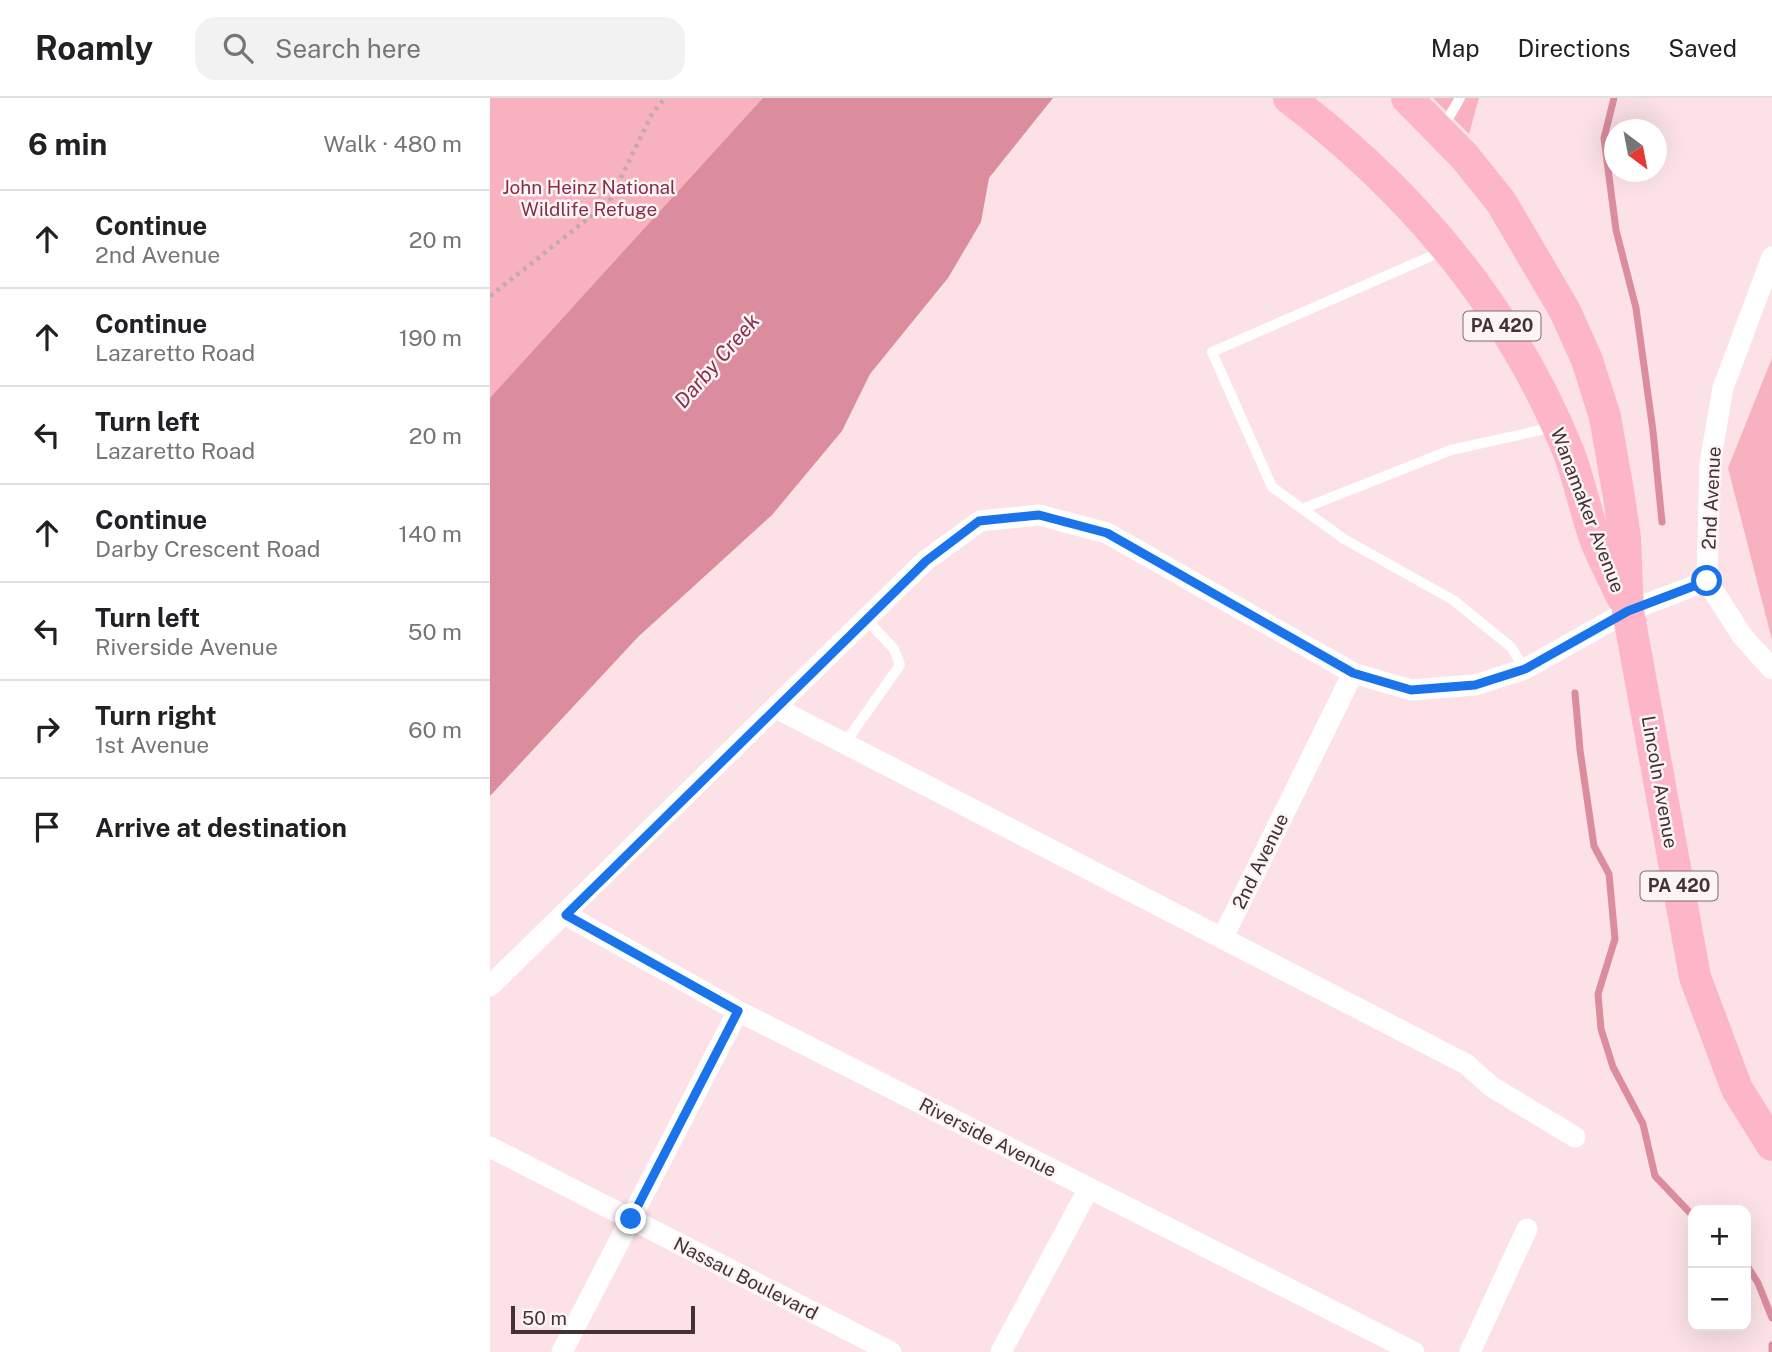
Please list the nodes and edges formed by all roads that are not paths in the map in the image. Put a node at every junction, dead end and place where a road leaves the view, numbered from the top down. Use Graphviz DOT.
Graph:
graph roads {
  1 [pos="1289,98"];
  2 [pos="1407,98"];
  3 [pos="1460,98"];
  4 [pos="1440,132"];
  5 [pos="1449,249"];
  6 [pos="1772,257"];
  7 [pos="1556,426"];
  8 [pos="1303,509"];
  9 [pos="1707,581"];
  10 [pos="1628,611"];
  11 [pos="866,619"];
  12 [pos="1525,669"];
  13 [pos="1772,669"];
  14 [pos="1353,673"];
  15 [pos="776,708"];
  16 [pos="845,743"];
  17 [pos="566,915"];
  18 [pos="1223,937"];
  19 [pos="490,986"];
  20 [pos="738,1011"];
  21 [pos="1575,1137"];
  22 [pos="1772,1145"];
  23 [pos="490,1147"];
  24 [pos="1089,1188"];
  25 [pos="631,1219"];
  26 [pos="1527,1229"];
  27 [pos="562,1352"];
  28 [pos="891,1352"];
  29 [pos="1001,1352"];
  30 [pos="1414,1352"];
  31 [pos="1470,1352"];
  1 -- 5 [label="main road, Wanamaker Avenue / PA 420"];
  2 -- 4 [label="main road, Wanamaker Avenue / PA 420"];
  3 -- 4 [label="lane"];
  4 -- 10 [label="main road, Wanamaker Avenue / PA 420"];
  5 -- 7 [label="main road, Wanamaker Avenue / PA 420"];
  5 -- 8 [label="lane"];
  6 -- 9 [label="street, 2nd Avenue"];
  7 -- 8 [label="lane"];
  7 -- 10 [label="main road, Wanamaker Avenue / PA 420"];
  8 -- 12 [label="lane"];
  9 -- 10 [label="street"];
  9 -- 13 [label="street"];
  10 -- 12 [label="street"];
  10 -- 22 [label="main road, Lincoln Avenue / PA 420"];
  11 -- 14 [label="street"];
  11 -- 15 [label="street"];
  11 -- 16 [label="lane"];
  12 -- 14 [label="street"];
  14 -- 18 [label="street, 2nd Avenue"];
  15 -- 16 [label="street"];
  15 -- 17 [label="street"];
  16 -- 18 [label="street"];
  17 -- 19 [label="street"];
  17 -- 20 [label="street, Riverside Avenue"];
  18 -- 21 [label="street"];
  20 -- 24 [label="street, Riverside Avenue"];
  20 -- 25 [label="street"];
  23 -- 25 [label="street, Nassau Boulevard"];
  24 -- 29 [label="street"];
  24 -- 30 [label="street, Riverside Avenue"];
  25 -- 27 [label="street"];
  25 -- 28 [label="street, Nassau Boulevard"];
  26 -- 31 [label="street"];
}
